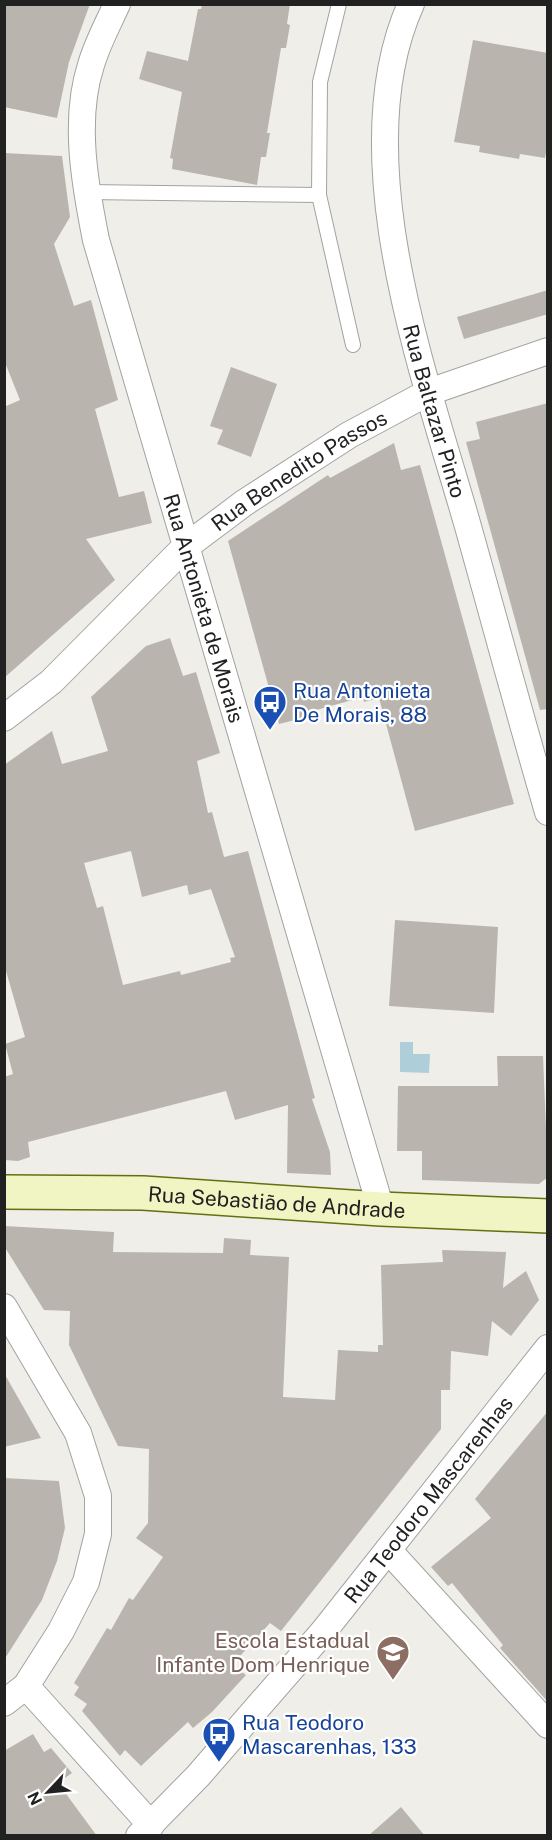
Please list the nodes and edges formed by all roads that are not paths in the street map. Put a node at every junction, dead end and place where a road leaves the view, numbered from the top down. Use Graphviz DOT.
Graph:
graph roads {
  1 [pos="117,4"];
  2 [pos="339,4"];
  3 [pos="411,4"];
  4 [pos="87,192"];
  5 [pos="319,195"];
  6 [pos="353,345"];
  7 [pos="548,351"];
  8 [pos="429,392"];
  9 [pos="184,548"];
  10 [pos="4,718"];
  11 [pos="548,812"];
  12 [pos="4,1192"];
  13 [pos="381,1209"];
  14 [pos="548,1216"];
  15 [pos="4,1307"];
  16 [pos="548,1348"];
  17 [pos="388,1550"];
  18 [pos="26,1686"];
  19 [pos="4,1703"];
  20 [pos="548,1725"];
  21 [pos="145,1830"];
  1 -- 4 [label="street, Rua Antonieta de Morais"];
  2 -- 5 [label="lane"];
  3 -- 8 [label="street, Rua Baltazar Pinto"];
  4 -- 5 [label="lane"];
  4 -- 9 [label="street, Rua Antonieta de Morais"];
  5 -- 6 [label="lane"];
  7 -- 8 [label="street, Rua Benedito Passos"];
  8 -- 9 [label="street, Rua Benedito Passos"];
  8 -- 11 [label="street, Rua Baltazar Pinto"];
  9 -- 10 [label="street, Rua Benedito Passos"];
  9 -- 13 [label="street, Rua Antonieta de Morais"];
  12 -- 13 [label="street, Rua Sebastião de Andrade"];
  13 -- 14 [label="street, Rua Sebastião de Andrade"];
  15 -- 18 [label="street"];
  16 -- 17 [label="street, Rua Teodoro Mascarenhas"];
  17 -- 20 [label="street"];
  17 -- 21 [label="street, Rua Teodoro Mascarenhas"];
  18 -- 19 [label="street"];
  18 -- 21 [label="street"];
}
